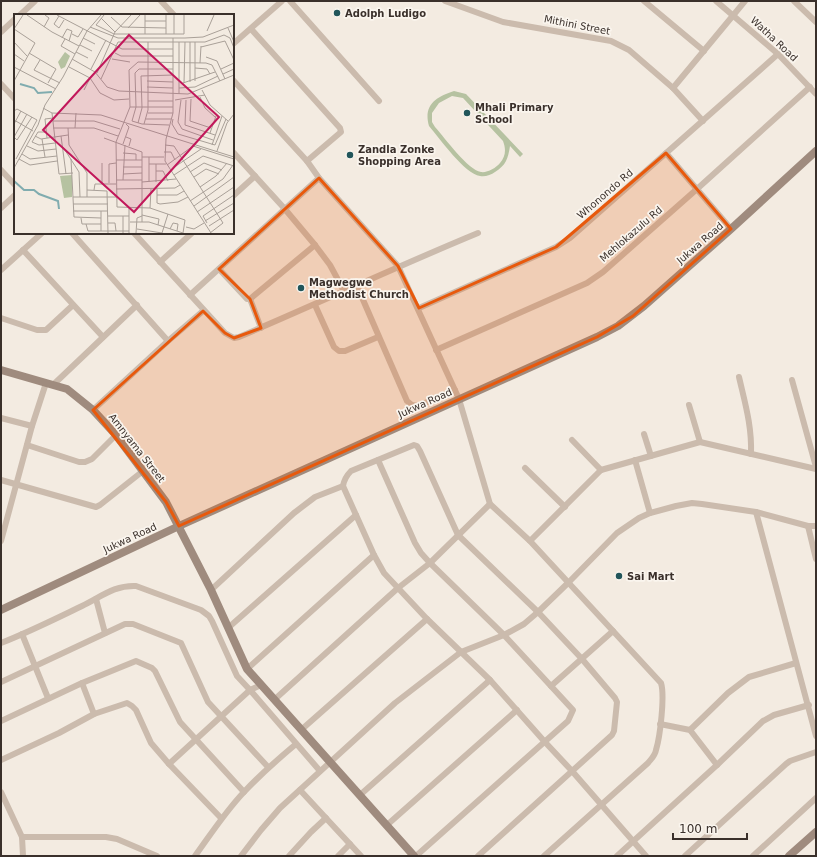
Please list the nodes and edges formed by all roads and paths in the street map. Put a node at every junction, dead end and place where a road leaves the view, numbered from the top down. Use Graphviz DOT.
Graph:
graph roads {
  1 [pos="35,1"];
  2 [pos="161,1"];
  3 [pos="282,1"];
  4 [pos="290,1"];
  5 [pos="445,1"];
  6 [pos="644,1"];
  7 [pos="716,1"];
  8 [pos="745,1"];
  9 [pos="796,2"];
  10 [pos="21,14"];
  11 [pos="173,14"];
  12 [pos="733,15"];
  13 [pos="14,20"];
  14 [pos="816,22"];
  15 [pos="251,29"];
  16 [pos="1,32"];
  17 [pos="234,43"];
  18 [pos="704,51"];
  19 [pos="778,54"];
  20 [pos="234,81"];
  21 [pos="1,84"];
  22 [pos="810,87"];
  23 [pos="673,88"];
  24 [pos="816,94"];
  25 [pos="14,98"];
  26 [pos="379,101"];
  27 [pos="703,121"];
  28 [pos="816,151"];
  29 [pos="234,153"];
  30 [pos="666,153"];
  31 [pos="306,161"];
  32 [pos="1,170"];
  33 [pos="255,176"];
  34 [pos="319,178"];
  35 [pos="14,184"];
  36 [pos="697,190"];
  37 [pos="234,195"];
  38 [pos="14,196"];
  39 [pos="1,208"];
  40 [pos="284,208"];
  41 [pos="731,229"];
  42 [pos="478,233"];
  43 [pos="41,234"];
  44 [pos="73,234"];
  45 [pos="135,234"];
  46 [pos="191,234"];
  47 [pos="315,245"];
  48 [pos="23,250"];
  49 [pos="160,262"];
  50 [pos="398,266"];
  51 [pos="219,269"];
  52 [pos="1,270"];
  53 [pos="356,286"];
  54 [pos="344,291"];
  55 [pos="190,295"];
  56 [pos="250,299"];
  57 [pos="137,305"];
  58 [pos="315,305"];
  59 [pos="73,306"];
  60 [pos="419,308"];
  61 [pos="203,311"];
  62 [pos="1,318"];
  63 [pos="260,328"];
  64 [pos="103,337"];
  65 [pos="378,337"];
  66 [pos="168,341"];
  67 [pos="436,350"];
  68 [pos="1,370"];
  69 [pos="738,377"];
  70 [pos="792,380"];
  71 [pos="50,384"];
  72 [pos="455,390"];
  73 [pos="459,399"];
  74 [pos="689,405"];
  75 [pos="93,410"];
  76 [pos="1,418"];
  77 [pos="32,426"];
  78 [pos="644,434"];
  79 [pos="116,435"];
  80 [pos="572,440"];
  81 [pos="700,442"];
  82 [pos="27,445"];
  83 [pos="751,454"];
  84 [pos="651,456"];
  85 [pos="378,460"];
  86 [pos="635,460"];
  87 [pos="525,468"];
  88 [pos="816,468"];
  89 [pos="601,470"];
  90 [pos="143,471"];
  91 [pos="1,480"];
  92 [pos="16,484"];
  93 [pos="343,486"];
  94 [pos="490,504"];
  95 [pos="565,507"];
  96 [pos="756,512"];
  97 [pos="650,513"];
  98 [pos="356,515"];
  99 [pos="179,526"];
  100 [pos="808,526"];
  101 [pos="816,526"];
  102 [pos="458,535"];
  103 [pos="530,541"];
  104 [pos="1,542"];
  105 [pos="374,555"];
  106 [pos="816,559"];
  107 [pos="430,563"];
  108 [pos="569,582"];
  109 [pos="398,588"];
  110 [pos="211,590"];
  111 [pos="96,599"];
  112 [pos="1,610"];
  113 [pos="538,612"];
  114 [pos="427,619"];
  115 [pos="228,628"];
  116 [pos="613,631"];
  117 [pos="105,633"];
  118 [pos="22,634"];
  119 [pos="504,635"];
  120 [pos="1,642"];
  121 [pos="461,652"];
  122 [pos="582,659"];
  123 [pos="796,663"];
  124 [pos="35,666"];
  125 [pos="247,669"];
  126 [pos="490,680"];
  127 [pos="1,682"];
  128 [pos="82,683"];
  129 [pos="261,685"];
  130 [pos="551,686"];
  131 [pos="250,690"];
  132 [pos="48,698"];
  133 [pos="274,700"];
  134 [pos="808,706"];
  135 [pos="517,710"];
  136 [pos="94,714"];
  137 [pos="222,716"];
  138 [pos="1,721"];
  139 [pos="660,724"];
  140 [pos="301,730"];
  141 [pos="690,730"];
  142 [pos="816,736"];
  143 [pos="195,739"];
  144 [pos="544,741"];
  145 [pos="296,744"];
  146 [pos="816,752"];
  147 [pos="1,760"];
  148 [pos="330,762"];
  149 [pos="169,764"];
  150 [pos="717,765"];
  151 [pos="268,767"];
  152 [pos="320,771"];
  153 [pos="572,771"];
  154 [pos="300,790"];
  155 [pos="1,792"];
  156 [pos="244,792"];
  157 [pos="360,795"];
  158 [pos="816,798"];
  159 [pos="601,805"];
  160 [pos="221,818"];
  161 [pos="326,818"];
  162 [pos="387,825"];
  163 [pos="816,832"];
  164 [pos="22,836"];
  165 [pos="633,841"];
  166 [pos="350,844"];
  167 [pos="23,856"];
  168 [pos="157,856"];
  169 [pos="195,856"];
  170 [pos="241,856"];
  171 [pos="289,856"];
  172 [pos="338,856"];
  173 [pos="361,856"];
  174 [pos="415,856"];
  175 [pos="478,856"];
  176 [pos="544,856"];
  177 [pos="616,856"];
  178 [pos="646,856"];
  179 [pos="685,856"];
  180 [pos="752,856"];
  181 [pos="789,856"];
  1 -- 10 [label="street"];
  2 -- 11 [label="street"];
  3 -- 15 [label="street"];
  4 -- 26 [label="street"];
  5 -- 23 [label="street, Mithini Street"];
  6 -- 18 [label="street"];
  7 -- 12 [label="street, Watha Road"];
  8 -- 12 [label="street"];
  9 -- 14 [label="street"];
  12 -- 18 [label="street"];
  12 -- 19 [label="street, Watha Road"];
  13 -- 16 [label="street"];
  15 -- 17 [label="street"];
  15 -- 31 [label="street"];
  18 -- 23 [label="street"];
  19 -- 22 [label="street, Watha Road"];
  19 -- 27 [label="street, Whonondo Rd"];
  20 -- 31 [label="street"];
  21 -- 25 [label="street"];
  22 -- 24 [label="street, Watha Road"];
  22 -- 36 [label="street, Mehlokazulu Rd"];
  23 -- 27 [label="street, Mithini Street"];
  27 -- 30 [label="street, Whonondo Rd"];
  28 -- 41 [label="street, Jukwa Road"];
  29 -- 33 [label="street"];
  30 -- 36 [label="street"];
  30 -- 60 [label="street, Whonondo Rd"];
  31 -- 34 [label="street"];
  32 -- 35 [label="street"];
  33 -- 37 [label="street"];
  33 -- 40 [label="street"];
  34 -- 40 [label="street"];
  34 -- 50 [label="street"];
  36 -- 41 [label="street"];
  36 -- 67 [label="street, Mehlokazulu Rd"];
  38 -- 39 [label="street"];
  40 -- 47 [label="street"];
  40 -- 51 [label="street"];
  41 -- 73 [label="street, Jukwa Road"];
  42 -- 50 [label="street"];
  43 -- 48 [label="street"];
  44 -- 57 [label="street"];
  45 -- 49 [label="street"];
  46 -- 49 [label="street"];
  47 -- 54 [label="street"];
  47 -- 56 [label="street"];
  48 -- 52 [label="street"];
  48 -- 59 [label="street"];
  49 -- 55 [label="street"];
  50 -- 53 [label="street"];
  50 -- 60 [label="street"];
  51 -- 55 [label="street"];
  51 -- 56 [label="street"];
  53 -- 54 [label="street"];
  53 -- 65 [label="street"];
  54 -- 58 [label="street"];
  55 -- 61 [label="street"];
  56 -- 63 [label="street"];
  57 -- 64 [label="street"];
  57 -- 66 [label="street"];
  58 -- 63 [label="street"];
  58 -- 65 [label="street"];
  59 -- 62 [label="street"];
  59 -- 64 [label="street"];
  60 -- 67 [label="street"];
  61 -- 63 [label="street"];
  61 -- 66 [label="street"];
  64 -- 71 [label="street"];
  65 -- 72 [label="street"];
  66 -- 75 [label="street"];
  67 -- 72 [label="street"];
  68 -- 71 [label="street, Amnyama Street"];
  69 -- 83 [label="street"];
  70 -- 88 [label="street"];
  71 -- 75 [label="street, Amnyama Street"];
  71 -- 77 [label="street"];
  72 -- 73 [label="street"];
  73 -- 94 [label="street"];
  73 -- 99 [label="street, Jukwa Road"];
  74 -- 81 [label="street"];
  75 -- 79 [label="street, Amnyama Street"];
  76 -- 77 [label="street"];
  77 -- 82 [label="street"];
  78 -- 84 [label="street"];
  79 -- 82 [label="street"];
  79 -- 90 [label="street, Amnyama Street"];
  80 -- 89 [label="street"];
  81 -- 83 [label="street"];
  81 -- 84 [label="street"];
  82 -- 92 [label="street"];
  83 -- 88 [label="street"];
  84 -- 86 [label="street"];
  85 -- 93 [label="street"];
  85 -- 102 [label="street"];
  85 -- 107 [label="street"];
  86 -- 89 [label="street"];
  86 -- 97 [label="street"];
  87 -- 95 [label="street"];
  89 -- 95 [label="street"];
  90 -- 92 [label="street"];
  90 -- 99 [label="street, Amnyama Street"];
  91 -- 92 [label="street"];
  92 -- 104 [label="street"];
  93 -- 98 [label="street"];
  93 -- 110 [label="street"];
  94 -- 102 [label="street"];
  94 -- 103 [label="street"];
  95 -- 103 [label="street"];
  96 -- 97 [label="street"];
  96 -- 100 [label="street"];
  96 -- 123 [label="street"];
  97 -- 108 [label="street"];
  98 -- 105 [label="street"];
  98 -- 115 [label="street"];
  99 -- 110 [label="street, Amnyama Street"];
  99 -- 112 [label="street, Jukwa Road"];
  100 -- 101 [label="street"];
  100 -- 106 [label="street"];
  102 -- 107 [label="street"];
  102 -- 113 [label="street"];
  103 -- 108 [label="street"];
  105 -- 109 [label="street"];
  105 -- 125 [label="street"];
  107 -- 109 [label="street"];
  107 -- 119 [label="street"];
  108 -- 113 [label="street"];
  108 -- 116 [label="street"];
  109 -- 114 [label="street"];
  109 -- 133 [label="street"];
  110 -- 115 [label="street, Amnyama Street"];
  111 -- 117 [label="street"];
  111 -- 118 [label="street"];
  111 -- 131 [label="street"];
  113 -- 119 [label="street"];
  113 -- 122 [label="street"];
  114 -- 121 [label="street"];
  114 -- 140 [label="street"];
  115 -- 125 [label="street, Amnyama Street"];
  116 -- 122 [label="street"];
  116 -- 139 [label="street"];
  117 -- 124 [label="street"];
  117 -- 137 [label="street"];
  118 -- 120 [label="street"];
  118 -- 124 [label="street"];
  119 -- 121 [label="street"];
  119 -- 130 [label="street"];
  121 -- 126 [label="street"];
  121 -- 148 [label="street"];
  122 -- 130 [label="street"];
  122 -- 153 [label="street"];
  123 -- 134 [label="street"];
  123 -- 141 [label="street"];
  124 -- 127 [label="street"];
  124 -- 132 [label="street"];
  125 -- 129 [label="street, Amnyama Street"];
  126 -- 135 [label="street"];
  126 -- 157 [label="street"];
  128 -- 132 [label="street"];
  128 -- 136 [label="street"];
  128 -- 143 [label="street"];
  129 -- 131 [label="street"];
  129 -- 133 [label="street, Amnyama Street"];
  130 -- 144 [label="street"];
  131 -- 137 [label="street"];
  131 -- 145 [label="street"];
  132 -- 138 [label="street"];
  133 -- 140 [label="street, Amnyama Street"];
  134 -- 142 [label="street"];
  134 -- 150 [label="street"];
  135 -- 144 [label="street"];
  135 -- 162 [label="street"];
  136 -- 147 [label="street"];
  136 -- 149 [label="street"];
  137 -- 143 [label="street"];
  137 -- 151 [label="street"];
  139 -- 141 [label="street"];
  139 -- 159 [label="street"];
  140 -- 148 [label="street, Amnyama Street"];
  141 -- 150 [label="street"];
  143 -- 149 [label="street"];
  143 -- 156 [label="street"];
  144 -- 153 [label="street"];
  144 -- 174 [label="street"];
  145 -- 151 [label="street"];
  145 -- 152 [label="street"];
  146 -- 179 [label="street"];
  148 -- 152 [label="street"];
  148 -- 157 [label="street, Amnyama Street"];
  149 -- 160 [label="street"];
  150 -- 165 [label="street"];
  151 -- 156 [label="street"];
  152 -- 154 [label="street"];
  153 -- 159 [label="street"];
  153 -- 175 [label="street"];
  154 -- 161 [label="street"];
  154 -- 170 [label="street"];
  155 -- 164 [label="street"];
  156 -- 160 [label="street"];
  157 -- 162 [label="street, Amnyama Street"];
  158 -- 180 [label="street"];
  159 -- 165 [label="street"];
  159 -- 176 [label="street"];
  160 -- 169 [label="street"];
  161 -- 166 [label="street"];
  161 -- 171 [label="street"];
  162 -- 174 [label="street, Amnyama Street"];
  163 -- 181 [label="street"];
  164 -- 167 [label="street"];
  164 -- 168 [label="street"];
  165 -- 177 [label="street"];
  165 -- 178 [label="street"];
  166 -- 172 [label="street"];
  166 -- 173 [label="street"];
}
